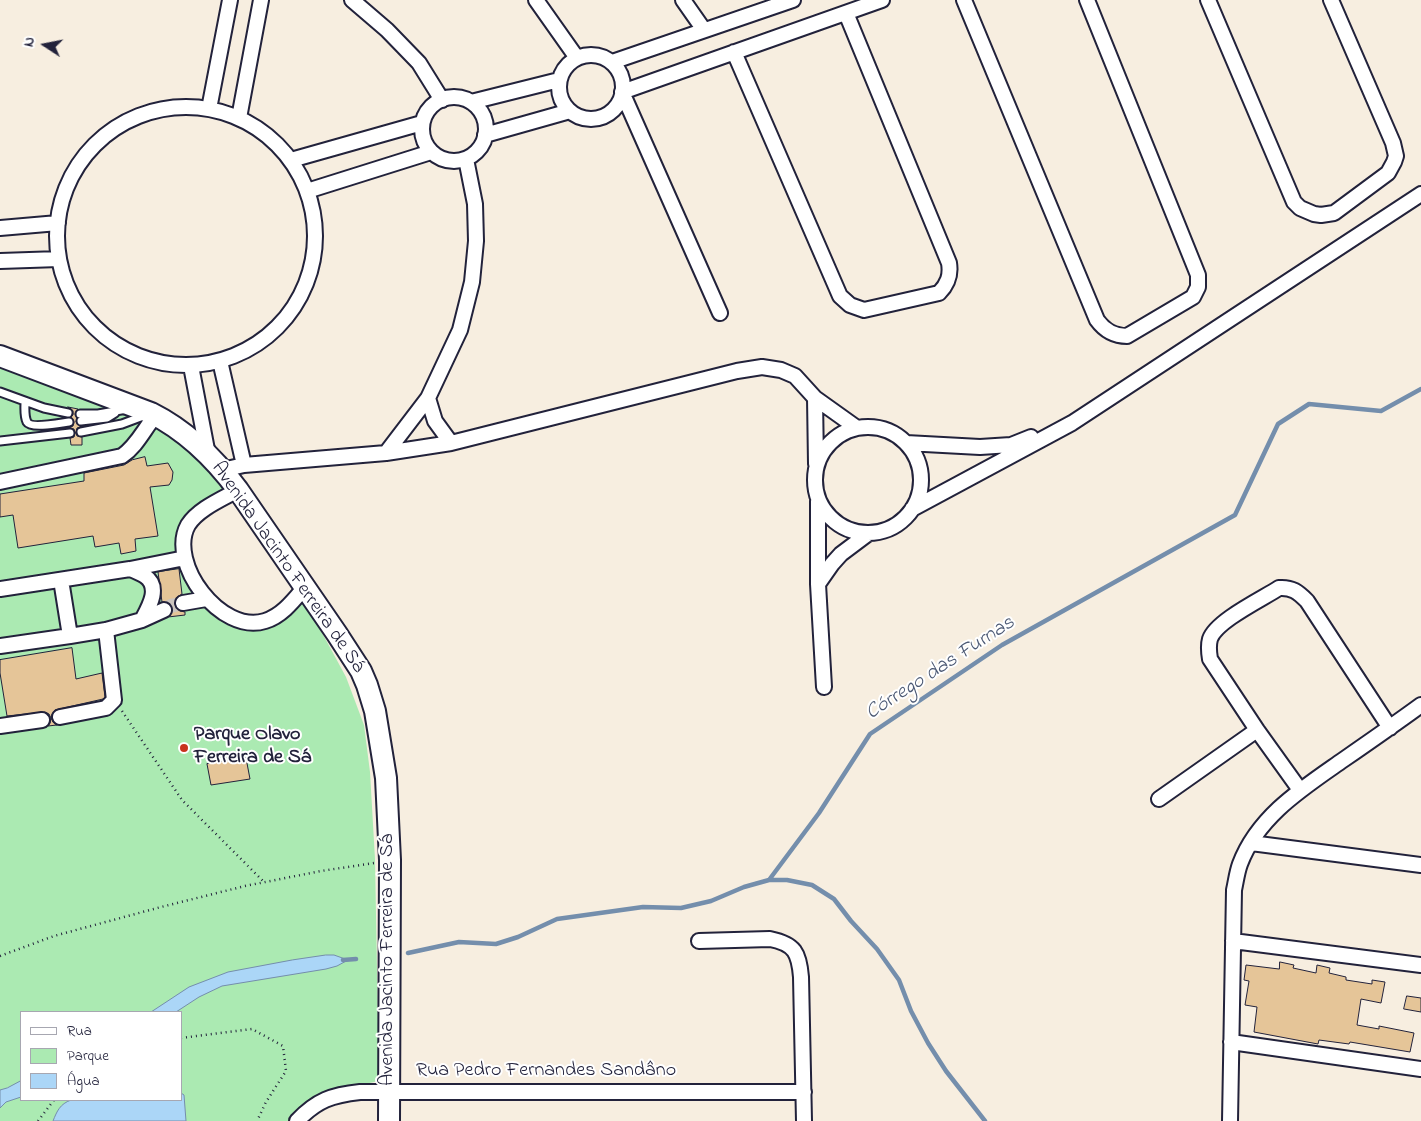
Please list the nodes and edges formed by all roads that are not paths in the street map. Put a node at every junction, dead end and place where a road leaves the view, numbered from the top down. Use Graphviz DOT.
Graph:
graph roads {
  1 [pos="230,0"];
  2 [pos="261,0"];
  3 [pos="352,0"];
  4 [pos="536,0"];
  5 [pos="683,0"];
  6 [pos="793,0"];
  7 [pos="882,0"];
  8 [pos="964,0"];
  9 [pos="1087,0"];
  10 [pos="1208,0"];
  11 [pos="1331,0"];
  12 [pos="846,13"];
  13 [pos="704,30"];
  14 [pos="734,52"];
  15 [pos="577,58"];
  16 [pos="612,62"];
  17 [pos="560,80"];
  18 [pos="622,92"];
  19 [pos="442,100"];
  20 [pos="471,102"];
  21 [pos="209,109"];
  22 [pos="570,111"];
  23 [pos="239,118"];
  24 [pos="422,123"];
  25 [pos="485,135"];
  26 [pos="431,152"];
  27 [pos="466,159"];
  28 [pos="291,160"];
  29 [pos="307,191"];
  30 [pos="1421,194"];
  31 [pos="58,223"];
  32 [pos="0,228"];
  33 [pos="59,259"];
  34 [pos="0,261"];
  35 [pos="720,313"];
  36 [pos="0,356"];
  37 [pos="220,361"];
  38 [pos="191,366"];
  39 [pos="0,392"];
  40 [pos="428,398"];
  41 [pos="815,398"];
  42 [pos="25,402"];
  43 [pos="148,412"];
  44 [pos="68,413"];
  45 [pos="80,417"];
  46 [pos="69,422"];
  47 [pos="1072,423"];
  48 [pos="857,428"];
  49 [pos="81,432"];
  50 [pos="70,433"];
  51 [pos="0,441"];
  52 [pos="451,443"];
  53 [pos="906,443"];
  54 [pos="386,452"];
  55 [pos="208,455"];
  56 [pos="244,465"];
  57 [pos="816,469"];
  58 [pos="222,470"];
  59 [pos="0,482"];
  60 [pos="238,490"];
  61 [pos="818,496"];
  62 [pos="912,509"];
  63 [pos="869,533"];
  64 [pos="185,558"];
  65 [pos="130,569"];
  66 [pos="61,580"];
  67 [pos="818,584"];
  68 [pos="305,587"];
  69 [pos="0,589"];
  70 [pos="206,599"];
  71 [pos="184,603"];
  72 [pos="164,610"];
  73 [pos="142,620"];
  74 [pos="106,630"];
  75 [pos="70,636"];
  76 [pos="0,646"];
  77 [pos="824,687"];
  78 [pos="1421,705"];
  79 [pos="60,717"];
  80 [pos="42,720"];
  81 [pos="0,726"];
  82 [pos="1390,728"];
  83 [pos="1257,730"];
  84 [pos="1300,790"];
  85 [pos="1159,799"];
  86 [pos="1251,843"];
  87 [pos="1421,865"];
  88 [pos="699,941"];
  89 [pos="1233,941"];
  90 [pos="1421,965"];
  91 [pos="1231,1042"];
  92 [pos="1421,1069"];
  93 [pos="389,1091"];
  94 [pos="804,1092"];
  95 [pos="297,1121"];
  96 [pos="389,1121"];
  97 [pos="804,1121"];
  98 [pos="1230,1121"];
  1 -- 21 [label="street"];
  2 -- 23 [label="street"];
  3 -- 19 [label="street"];
  4 -- 15 [label="street"];
  5 -- 13 [label="street"];
  6 -- 13 [label="street"];
  7 -- 12 [label="street"];
  8 -- 9 [label="street"];
  10 -- 11 [label="street"];
  12 -- 14 [label="street"];
  12 -- 14 [label="street"];
  13 -- 16 [label="street"];
  14 -- 18 [label="street"];
  15 -- 16 [label="street"];
  15 -- 17 [label="street"];
  16 -- 18 [label="street"];
  17 -- 20 [label="street"];
  17 -- 22 [label="street"];
  18 -- 22 [label="street"];
  18 -- 35 [label="street"];
  19 -- 20 [label="street"];
  19 -- 24 [label="street"];
  20 -- 25 [label="street"];
  21 -- 23 [label="street"];
  21 -- 31 [label="street"];
  22 -- 25 [label="street"];
  23 -- 28 [label="street"];
  24 -- 26 [label="street"];
  24 -- 28 [label="street"];
  25 -- 27 [label="street"];
  26 -- 27 [label="street"];
  26 -- 29 [label="street"];
  27 -- 40 [label="street"];
  28 -- 29 [label="street"];
  29 -- 37 [label="street"];
  30 -- 47 [label="street"];
  31 -- 32 [label="street"];
  31 -- 33 [label="street"];
  33 -- 34 [label="street"];
  33 -- 38 [label="street"];
  36 -- 43 [label="main road, Avenida Jacinto Ferreira de Sá"];
  37 -- 38 [label="street"];
  37 -- 56 [label="street"];
  38 -- 55 [label="street"];
  39 -- 42 [label="lane"];
  40 -- 52 [label="street"];
  40 -- 54 [label="street"];
  41 -- 48 [label="street"];
  41 -- 52 [label="street"];
  41 -- 57 [label="street"];
  42 -- 44 [label="lane"];
  42 -- 46 [label="lane"];
  43 -- 45 [label="lane"];
  43 -- 49 [label="lane"];
  43 -- 55 [label="main road, Avenida Jacinto Ferreira de Sá"];
  43 -- 59 [label="street"];
  47 -- 53 [label="street"];
  47 -- 62 [label="street"];
  48 -- 53 [label="street"];
  48 -- 57 [label="street"];
  50 -- 51 [label="lane"];
  52 -- 54 [label="street"];
  53 -- 62 [label="street"];
  54 -- 56 [label="street"];
  55 -- 58 [label="main road, Avenida Jacinto Ferreira de Sá"];
  56 -- 58 [label="street"];
  57 -- 61 [label="street"];
  58 -- 60 [label="main road, Avenida Jacinto Ferreira de Sá"];
  60 -- 64 [label="street"];
  60 -- 68 [label="main road, Avenida Jacinto Ferreira de Sá"];
  61 -- 63 [label="street"];
  61 -- 67 [label="street"];
  62 -- 63 [label="street"];
  63 -- 67 [label="street"];
  64 -- 65 [label="street"];
  64 -- 70 [label="street"];
  65 -- 66 [label="street"];
  65 -- 73 [label="street"];
  66 -- 69 [label="street"];
  66 -- 75 [label="street"];
  67 -- 77 [label="street"];
  68 -- 70 [label="street"];
  68 -- 93 [label="main road, Avenida Jacinto Ferreira de Sá"];
  70 -- 71 [label="street"];
  72 -- 73 [label="street"];
  73 -- 74 [label="street"];
  74 -- 75 [label="street"];
  74 -- 79 [label="street"];
  75 -- 76 [label="street"];
  78 -- 82 [label="street"];
  80 -- 81 [label="street"];
  82 -- 83 [label="street"];
  82 -- 84 [label="street"];
  83 -- 84 [label="street"];
  83 -- 85 [label="street"];
  84 -- 86 [label="street"];
  86 -- 87 [label="street"];
  86 -- 89 [label="street"];
  88 -- 94 [label="street"];
  89 -- 90 [label="street"];
  89 -- 91 [label="street"];
  91 -- 92 [label="street"];
  91 -- 98 [label="street"];
  93 -- 94 [label="street, Rua Pedro Fernandes Sandâno"];
  93 -- 95 [label="street, Rua Pedro Fernandes Sandâno"];
  93 -- 96 [label="main road, Avenida Jacinto Ferreira de Sá"];
  94 -- 97 [label="street"];
}
